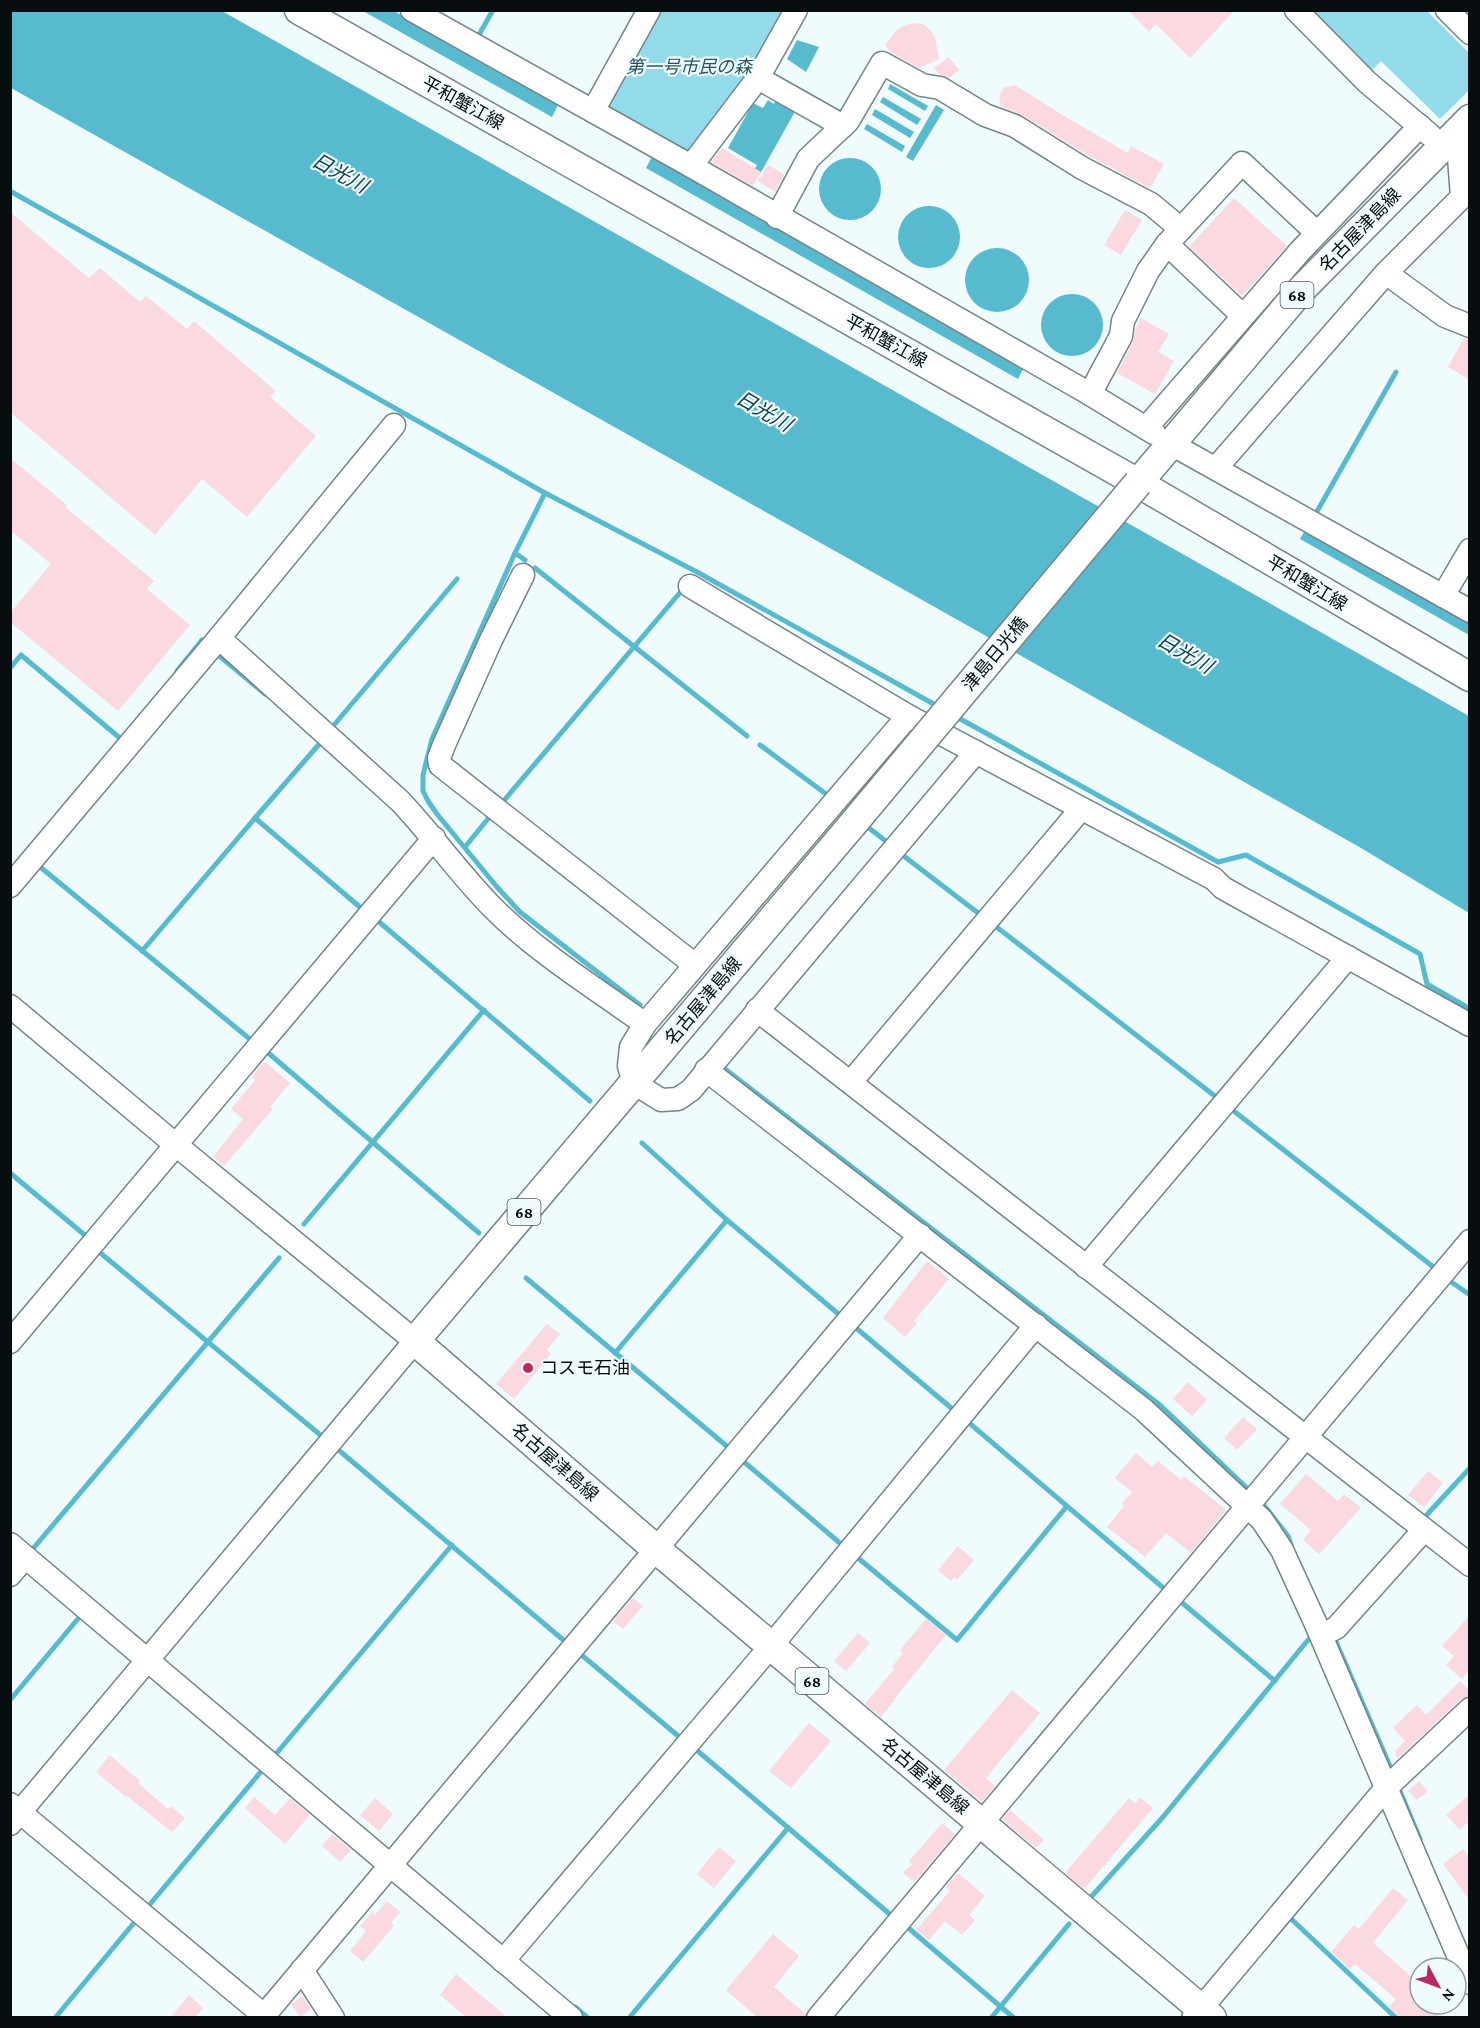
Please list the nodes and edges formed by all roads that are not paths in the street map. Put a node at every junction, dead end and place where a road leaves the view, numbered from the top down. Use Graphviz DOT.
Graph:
graph roads {
  1 [pos="299,10"];
  2 [pos="412,10"];
  3 [pos="649,10"];
  4 [pos="796,10"];
  5 [pos="1296,10"];
  6 [pos="1447,10"];
  7 [pos="1470,33"];
  8 [pos="758,78"];
  9 [pos="593,111"];
  10 [pos="843,126"];
  11 [pos="1420,126"];
  12 [pos="1456,132"];
  13 [pos="691,166"];
  14 [pos="777,217"];
  15 [pos="1317,233"];
  16 [pos="1174,236"];
  17 [pos="1386,273"];
  18 [pos="1243,316"];
  19 [pos="1470,326"];
  20 [pos="1090,394"];
  21 [pos="394,425"];
  22 [pos="1182,450"];
  23 [pos="1216,468"];
  24 [pos="1138,483"];
  25 [pos="1470,550"];
  26 [pos="523,575"];
  27 [pos="690,586"];
  28 [pos="1443,596"];
  29 [pos="1470,611"];
  30 [pos="219,638"];
  31 [pos="1470,677"];
  32 [pos="908,716"];
  33 [pos="976,752"];
  34 [pos="1081,809"];
  35 [pos="852,825"];
  36 [pos="434,838"];
  37 [pos="10,886"];
  38 [pos="1348,957"];
  39 [pos="695,964"];
  40 [pos="10,1006"];
  41 [pos="757,1010"];
  42 [pos="645,1024"];
  43 [pos="1470,1025"];
  44 [pos="706,1070"];
  45 [pos="851,1082"];
  46 [pos="634,1083"];
  47 [pos="176,1145"];
  48 [pos="920,1235"];
  49 [pos="1470,1241"];
  50 [pos="1086,1267"];
  51 [pos="1036,1325"];
  52 [pos="415,1341"];
  53 [pos="10,1342"];
  54 [pos="1304,1437"];
  55 [pos="1253,1497"];
  56 [pos="1424,1530"];
  57 [pos="656,1549"];
  58 [pos="18,1551"];
  59 [pos="1470,1565"];
  60 [pos="10,1575"];
  61 [pos="1328,1631"];
  62 [pos="771,1646"];
  63 [pos="147,1661"];
  64 [pos="1470,1709"];
  65 [pos="1393,1783"];
  66 [pos="14,1813"];
  67 [pos="982,1823"];
  68 [pos="390,1865"];
  69 [pos="503,1961"];
  70 [pos="302,1970"];
  71 [pos="1470,1983"];
  72 [pos="558,2013"];
  73 [pos="1202,2014"];
  74 [pos="264,2017"];
  75 [pos="333,2018"];
  76 [pos="818,2018"];
  1 -- 24 [label="main road, 平和蟹江線"];
  2 -- 9 [label="street"];
  3 -- 9 [label="street"];
  4 -- 8 [label="street"];
  5 -- 11 [label="street"];
  6 -- 7 [label="street"];
  8 -- 10 [label="street"];
  8 -- 13 [label="street"];
  9 -- 13 [label="street"];
  10 -- 14 [label="street"];
  10 -- 16 [label="street"];
  11 -- 12 [label="street"];
  11 -- 15 [label="street"];
  12 -- 17 [label="street"];
  12 -- 24 [label="main road, 名古屋津島線 / 68"];
  13 -- 14 [label="street"];
  14 -- 20 [label="street"];
  15 -- 16 [label="street"];
  15 -- 18 [label="street"];
  16 -- 18 [label="street"];
  16 -- 20 [label="street"];
  17 -- 19 [label="street"];
  17 -- 23 [label="street"];
  18 -- 20 [label="street"];
  21 -- 30 [label="street"];
  22 -- 23 [label="street"];
  23 -- 28 [label="street"];
  24 -- 31 [label="main road, 平和蟹江線"];
  24 -- 35 [label="main road, 津島日光橋 / 68, bridge"];
  25 -- 28 [label="street"];
  26 -- 39 [label="street"];
  27 -- 32 [label="street"];
  28 -- 29 [label="street"];
  30 -- 36 [label="street"];
  30 -- 37 [label="street"];
  32 -- 33 [label="street"];
  32 -- 39 [label="street"];
  33 -- 34 [label="street"];
  33 -- 41 [label="street"];
  34 -- 38 [label="street"];
  34 -- 45 [label="street"];
  35 -- 46 [label="main road, 名古屋津島線 / 68"];
  36 -- 42 [label="street"];
  36 -- 47 [label="street"];
  38 -- 43 [label="street"];
  38 -- 50 [label="street"];
  39 -- 42 [label="street"];
  40 -- 47 [label="street"];
  41 -- 44 [label="street"];
  41 -- 45 [label="street"];
  42 -- 46 [label="street"];
  44 -- 46 [label="street"];
  44 -- 48 [label="street"];
  45 -- 50 [label="street"];
  46 -- 52 [label="main road, 名古屋津島線 / 68"];
  47 -- 52 [label="street"];
  47 -- 53 [label="street"];
  48 -- 51 [label="street"];
  48 -- 57 [label="street"];
  49 -- 54 [label="street"];
  50 -- 54 [label="street"];
  51 -- 55 [label="street"];
  51 -- 62 [label="street"];
  52 -- 57 [label="main road, 名古屋津島線 / 68"];
  52 -- 63 [label="street"];
  54 -- 55 [label="street"];
  54 -- 56 [label="street"];
  55 -- 61 [label="street"];
  55 -- 67 [label="street"];
  56 -- 59 [label="street"];
  56 -- 61 [label="street"];
  57 -- 62 [label="main road, 名古屋津島線 / 68"];
  57 -- 68 [label="street"];
  58 -- 60 [label="street"];
  58 -- 63 [label="street"];
  61 -- 65 [label="street"];
  62 -- 67 [label="main road, 名古屋津島線 / 68"];
  62 -- 69 [label="street"];
  63 -- 66 [label="street"];
  63 -- 68 [label="street"];
  64 -- 65 [label="street"];
  65 -- 71 [label="street"];
  65 -- 73 [label="street"];
  66 -- 74 [label="street"];
  67 -- 73 [label="main road, 名古屋津島線 / 68"];
  67 -- 76 [label="street"];
  68 -- 69 [label="street"];
  68 -- 70 [label="street"];
  69 -- 72 [label="street"];
  70 -- 74 [label="street"];
  70 -- 75 [label="street"];
}
